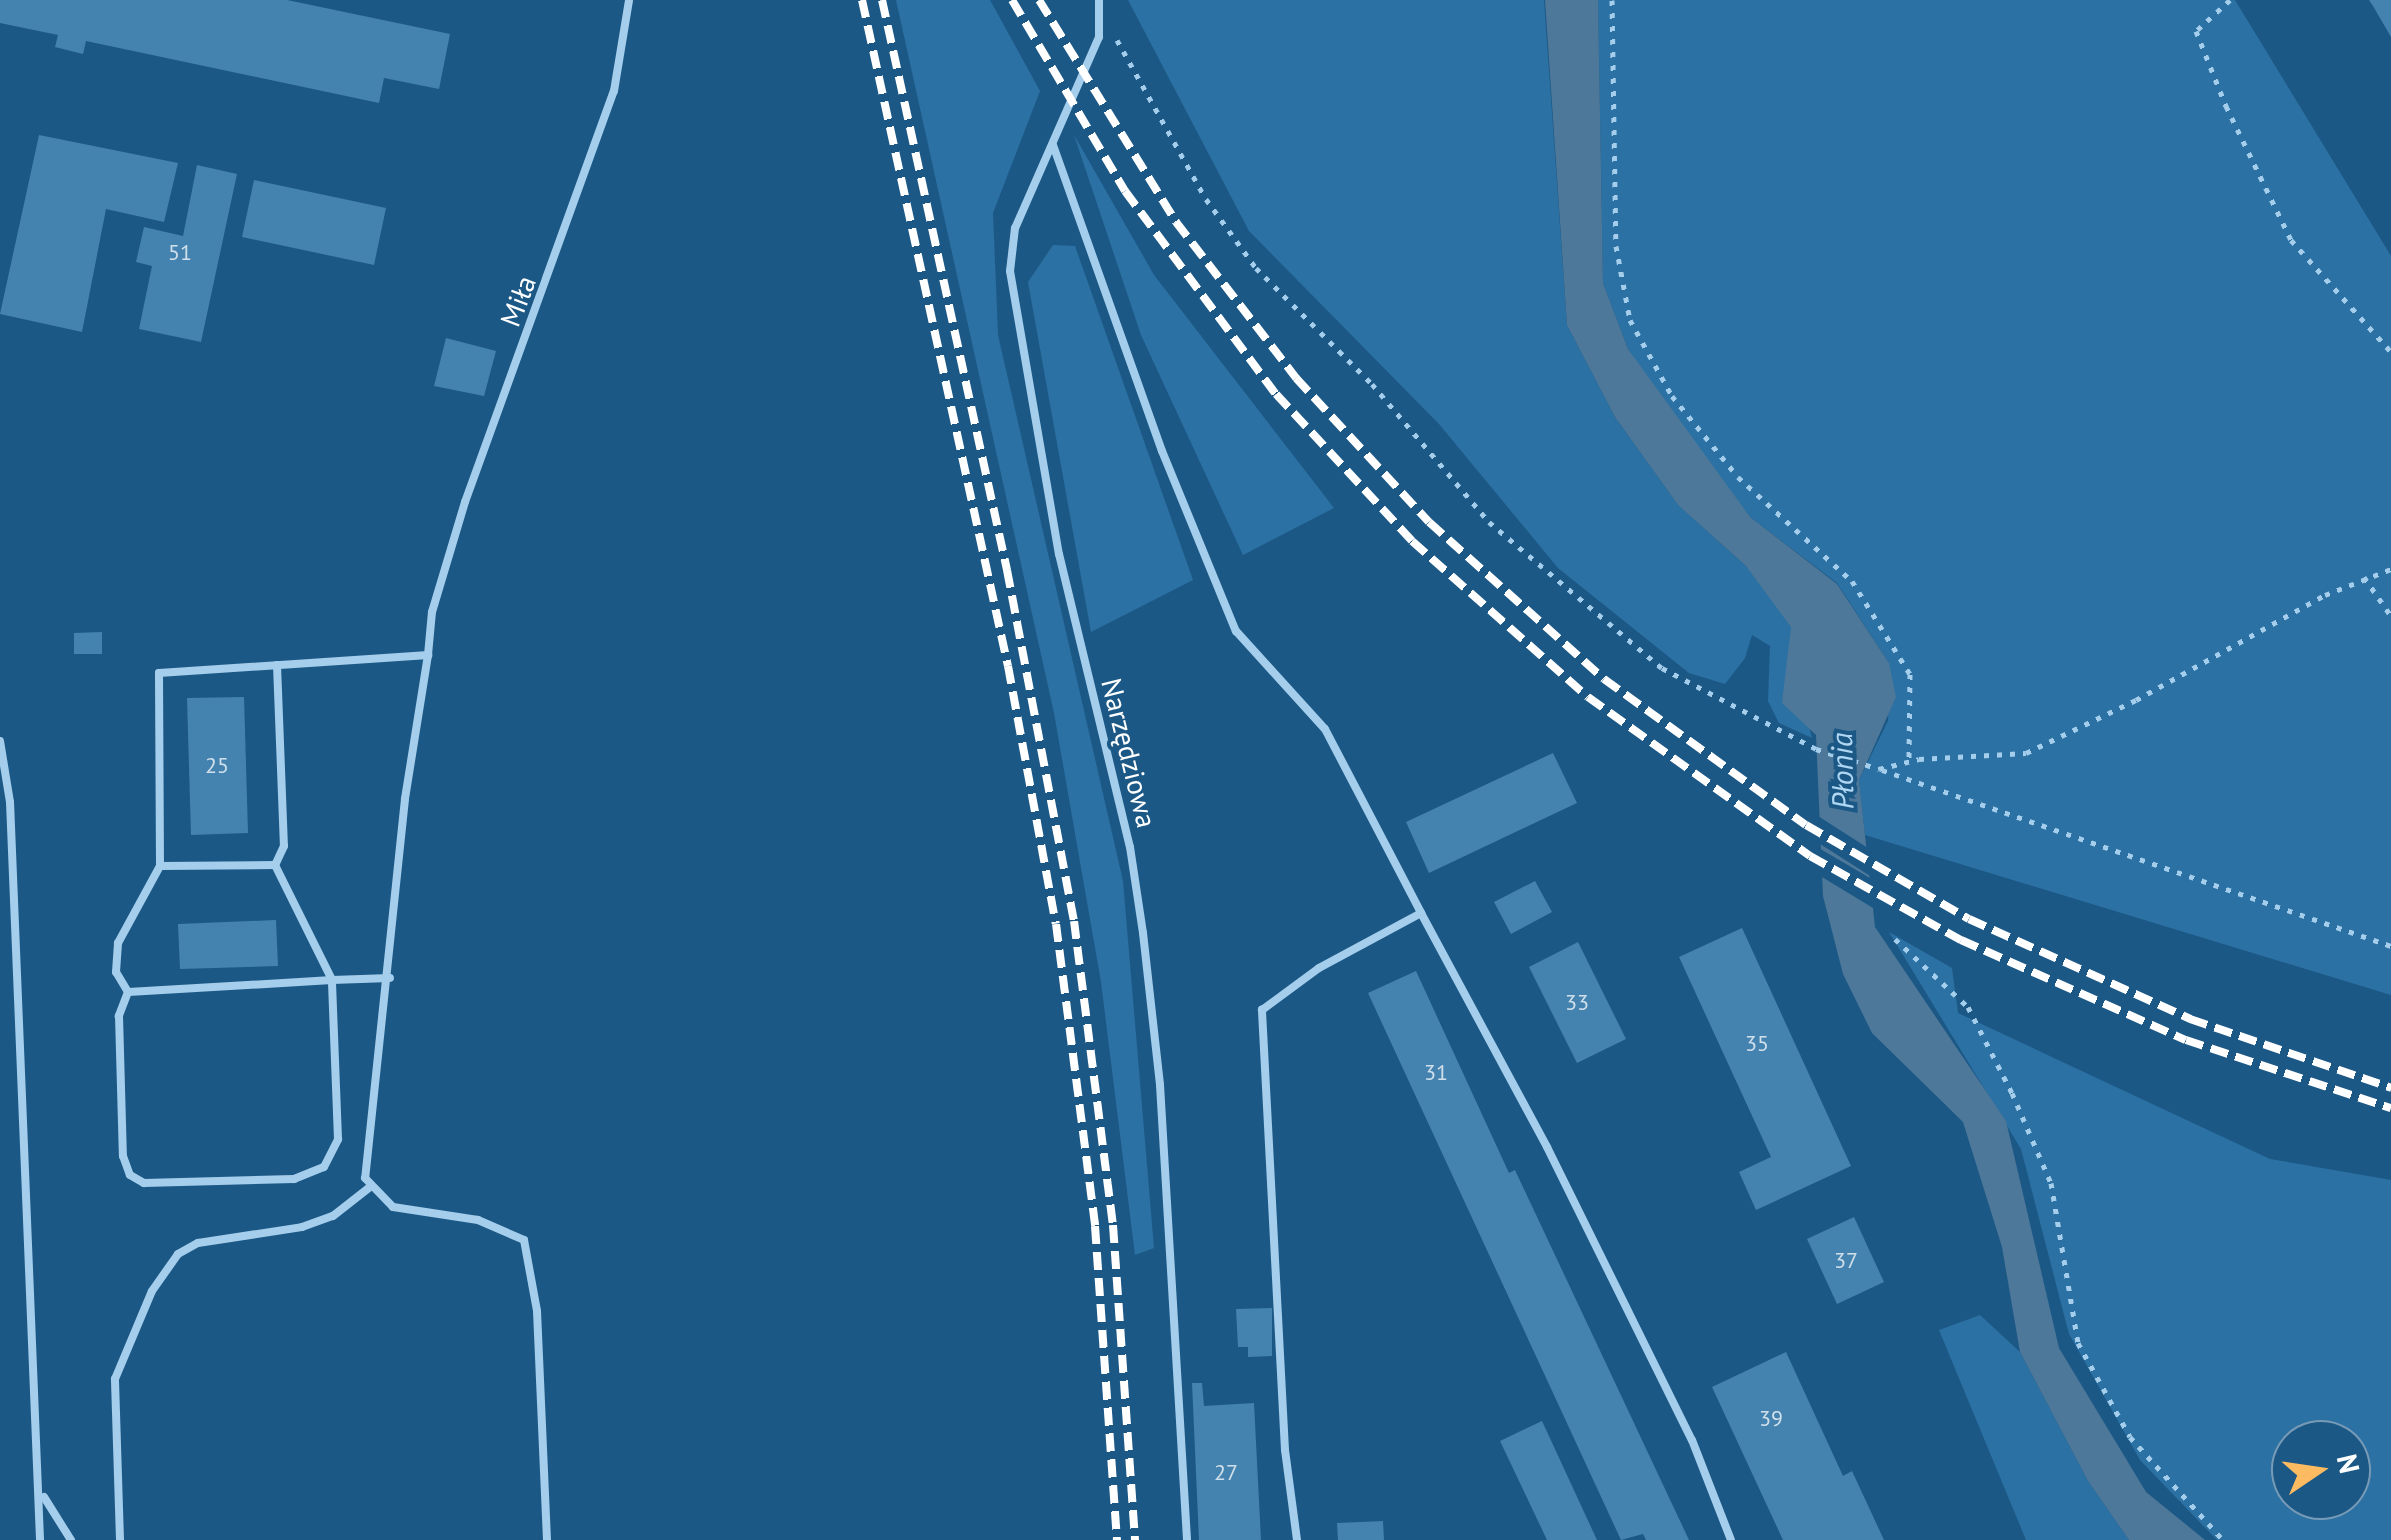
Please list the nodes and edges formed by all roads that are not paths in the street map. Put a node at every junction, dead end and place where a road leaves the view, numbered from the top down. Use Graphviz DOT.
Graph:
graph roads {
  1 [pos="629,0"];
  2 [pos="1099,0"];
  3 [pos="1054,145"];
  4 [pos="428,655"];
  5 [pos="277,665"];
  6 [pos="0,741"];
  7 [pos="274,864"];
  8 [pos="160,866"];
  9 [pos="1421,914"];
  10 [pos="390,978"];
  11 [pos="332,980"];
  12 [pos="128,992"];
  13 [pos="370,1187"];
  14 [pos="42,1495"];
  15 [pos="40,1540"];
  16 [pos="71,1540"];
  17 [pos="120,1540"];
  18 [pos="547,1540"];
  19 [pos="1187,1540"];
  20 [pos="1296,1540"];
  21 [pos="1731,1540"];
  1 -- 4 [label="lane, Miła"];
  2 -- 3 [label="lane, Narzędziowa"];
  3 -- 9 [label="lane"];
  3 -- 19 [label="lane, Narzędziowa"];
  4 -- 5 [label="lane"];
  4 -- 10 [label="lane, Miła"];
  5 -- 7 [label="lane"];
  5 -- 8 [label="lane"];
  6 -- 14 [label="lane"];
  7 -- 8 [label="lane"];
  7 -- 11 [label="lane"];
  8 -- 12 [label="lane"];
  9 -- 20 [label="lane"];
  9 -- 21 [label="lane"];
  10 -- 11 [label="lane"];
  10 -- 13 [label="lane, Miła"];
  11 -- 12 [label="lane"];
  11 -- 12 [label="lane"];
  13 -- 17 [label="lane"];
  13 -- 18 [label="lane"];
  14 -- 15 [label="lane"];
  14 -- 16 [label="lane"];
}
